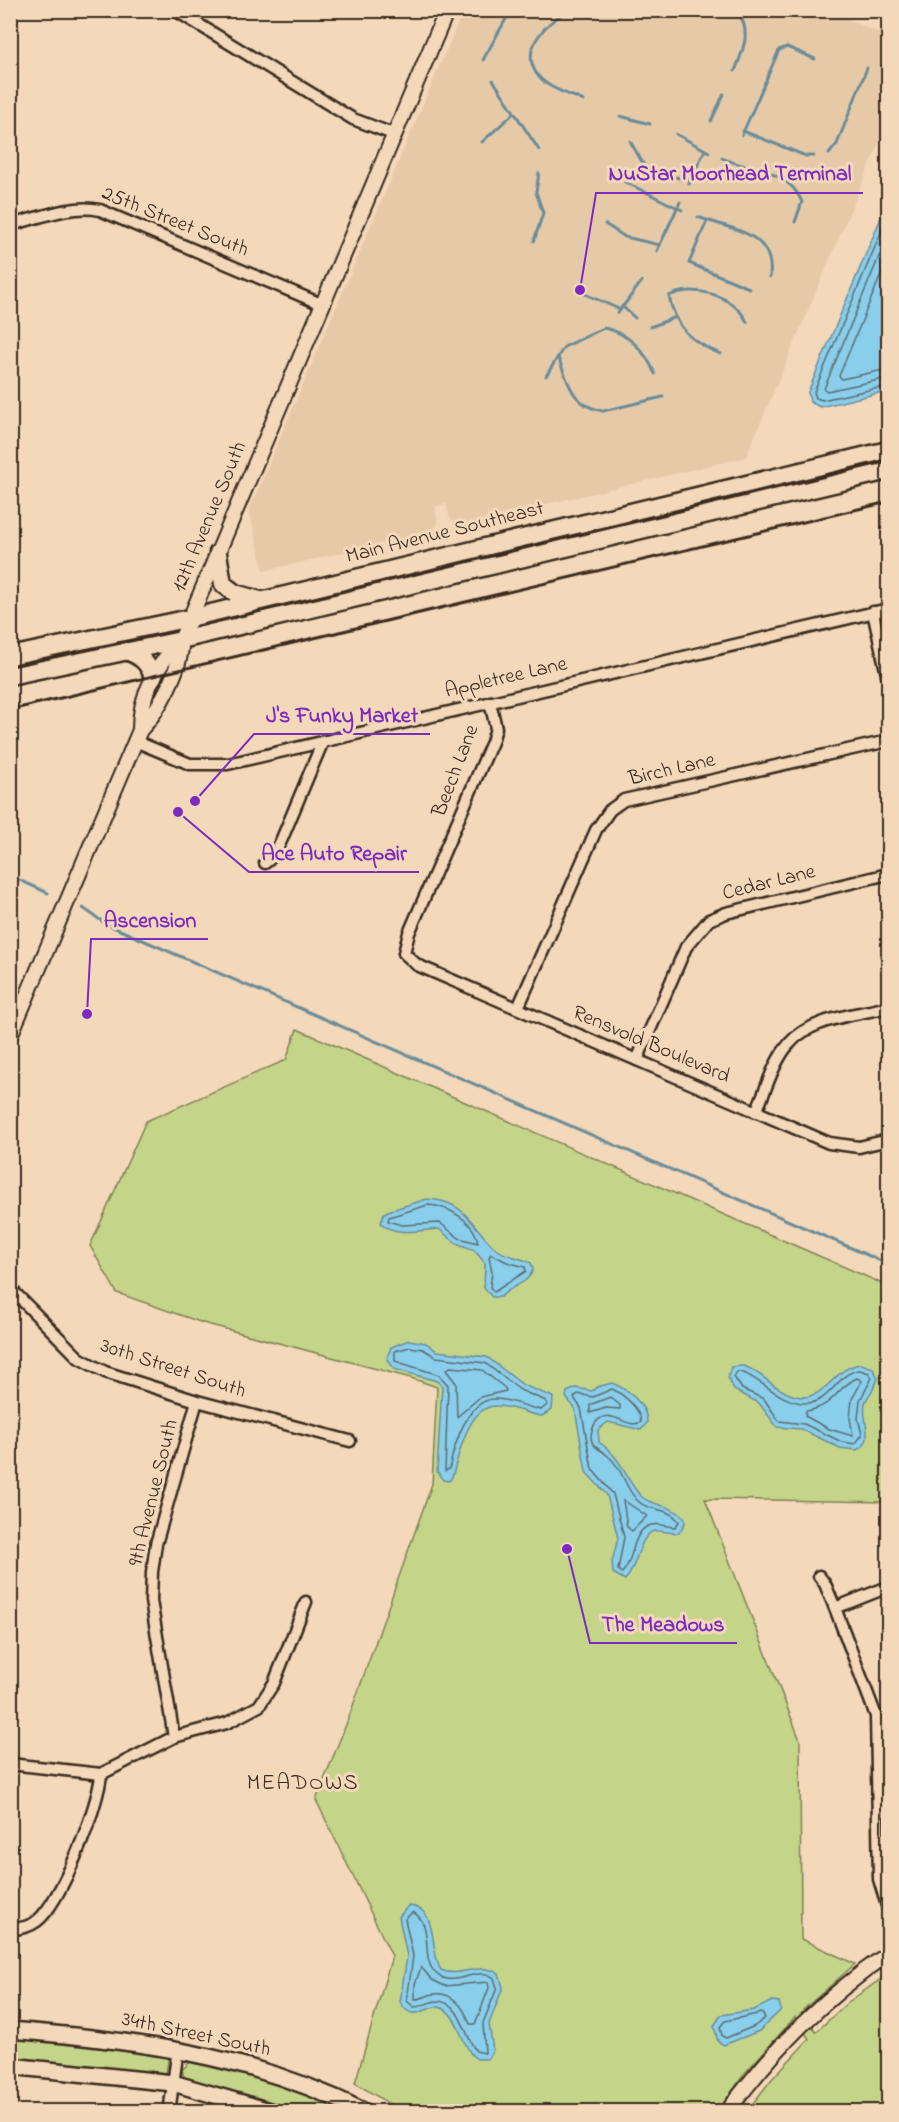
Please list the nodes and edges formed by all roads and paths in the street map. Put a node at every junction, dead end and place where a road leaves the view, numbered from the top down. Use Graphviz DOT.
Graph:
graph roads {
  1 [pos="175,10"];
  2 [pos="447,10"];
  3 [pos="393,134"];
  4 [pos="10,225"];
  5 [pos="321,304"];
  6 [pos="888,450"];
  7 [pos="888,471"];
  8 [pos="218,553"];
  9 [pos="261,601"];
  10 [pos="888,609"];
  11 [pos="873,612"];
  12 [pos="190,618"];
  13 [pos="181,640"];
  14 [pos="126,651"];
  15 [pos="10,656"];
  16 [pos="10,676"];
  17 [pos="153,677"];
  18 [pos="888,679"];
  19 [pos="490,702"];
  20 [pos="138,736"];
  21 [pos="323,741"];
  22 [pos="888,741"];
  23 [pos="265,863"];
  24 [pos="888,874"];
  25 [pos="404,953"];
  26 [pos="888,1007"];
  27 [pos="518,1008"];
  28 [pos="10,1036"];
  29 [pos="637,1060"];
  30 [pos="756,1112"];
  31 [pos="888,1143"];
  32 [pos="10,1288"];
  33 [pos="197,1401"];
  34 [pos="350,1442"];
  35 [pos="819,1576"];
  36 [pos="888,1587"];
  37 [pos="306,1602"];
  38 [pos="835,1608"];
  39 [pos="174,1737"];
  40 [pos="10,1764"];
  41 [pos="101,1774"];
  42 [pos="884,1786"];
  43 [pos="888,1909"];
  44 [pos="10,1929"];
  45 [pos="888,1954"];
  46 [pos="10,2030"];
  47 [pos="178,2049"];
  48 [pos="10,2066"];
  49 [pos="173,2083"];
  50 [pos="169,2112"];
  51 [pos="273,2112"];
  52 [pos="365,2112"];
  53 [pos="727,2112"];
  1 -- 3 [label="street"];
  2 -- 3 [label="street, 12th Avenue South"];
  3 -- 5 [label="street, 12th Avenue South"];
  4 -- 5 [label="street, 25th Street South"];
  5 -- 8 [label="street, 12th Avenue South"];
  6 -- 9 [label="main road, Main Avenue Southeast"];
  7 -- 13 [label="main road, Main Avenue Southeast"];
  8 -- 9 [label="main road"];
  8 -- 12 [label="street, 12th Avenue South"];
  9 -- 12 [label="main road, Main Avenue Southeast"];
  10 -- 11 [label="street, Appletree Lane"];
  11 -- 18 [label="street"];
  11 -- 19 [label="street, Appletree Lane"];
  12 -- 13 [label="street, 12th Avenue South"];
  12 -- 15 [label="main road, Main Avenue Southeast"];
  13 -- 14 [label="main road, Main Avenue Southeast"];
  13 -- 17 [label="street"];
  13 -- 20 [label="street, 12th Avenue South"];
  14 -- 16 [label="main road, Main Avenue Southeast"];
  14 -- 17 [label="main road"];
  17 -- 20 [label="street"];
  19 -- 21 [label="street, Appletree Lane"];
  19 -- 25 [label="street, Beech Lane"];
  20 -- 21 [label="street, Appletree Lane"];
  20 -- 28 [label="street, 12th Avenue South"];
  21 -- 23 [label="street"];
  22 -- 27 [label="street, Birch Lane"];
  24 -- 29 [label="street, Cedar Lane"];
  25 -- 27 [label="street, Rensvold Boulevard"];
  26 -- 30 [label="street"];
  27 -- 29 [label="street, Rensvold Boulevard"];
  29 -- 30 [label="street, Rensvold Boulevard"];
  30 -- 31 [label="street, Rensvold Boulevard"];
  32 -- 33 [label="street, 30th Street South"];
  33 -- 34 [label="street, 30th Street South"];
  33 -- 39 [label="street, 9th Avenue South"];
  35 -- 38 [label="street"];
  36 -- 38 [label="street"];
  37 -- 39 [label="street"];
  38 -- 42 [label="street"];
  39 -- 41 [label="street"];
  40 -- 41 [label="street"];
  41 -- 44 [label="street"];
  42 -- 43 [label="street"];
  45 -- 53 [label="street"];
  46 -- 47 [label="main road, 34th Street South"];
  47 -- 49 [label="street"];
  47 -- 52 [label="main road, 34th Street South"];
  48 -- 49 [label="main road"];
  49 -- 50 [label="street"];
  49 -- 51 [label="main road"];
}
